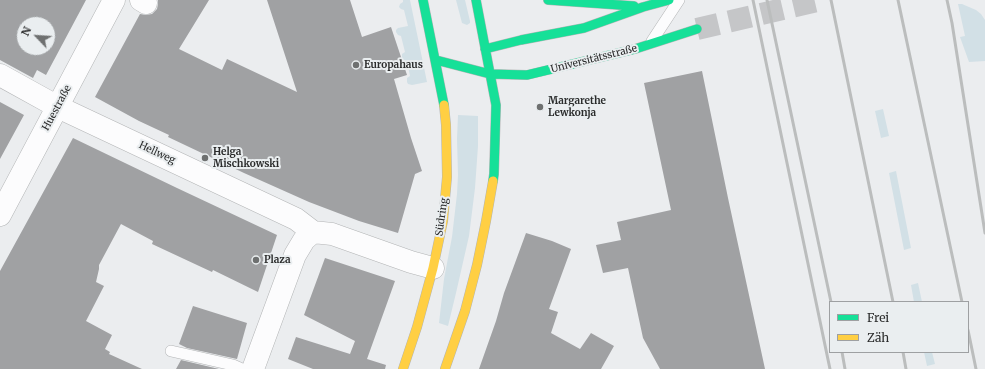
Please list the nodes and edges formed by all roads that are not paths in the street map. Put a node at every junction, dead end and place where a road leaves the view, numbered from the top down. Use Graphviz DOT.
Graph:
graph roads {
  1 [pos="114,0"];
  2 [pos="423,0"];
  3 [pos="476,0"];
  4 [pos="548,0"];
  5 [pos="669,0"];
  6 [pos="679,0"];
  7 [pos="644,7"];
  8 [pos="697,30"];
  9 [pos="649,45"];
  10 [pos="481,50"];
  11 [pos="457,56"];
  12 [pos="436,60"];
  13 [pos="490,74"];
  14 [pos="0,75"];
  15 [pos="58,107"];
  16 [pos="0,215"];
  17 [pos="313,232"];
  18 [pos="434,268"];
  19 [pos="171,351"];
  20 [pos="242,369"];
  21 [pos="253,369"];
  22 [pos="404,369"];
  23 [pos="445,369"];
  1 -- 15 [label="street, Huestraße"];
  2 -- 12 [label="main road, Südring"];
  3 -- 10 [label="main road"];
  4 -- 7 [label="main road"];
  5 -- 7 [label="main road"];
  6 -- 9 [label="lane"];
  7 -- 10 [label="main road"];
  8 -- 9 [label="main road, Universitätsstraße"];
  9 -- 13 [label="main road, Universitätsstraße"];
  10 -- 13 [label="main road"];
  11 -- 12 [label="main road"];
  12 -- 13 [label="main road, Universitätsstraße"];
  12 -- 18 [label="main road, Südring"];
  13 -- 23 [label="main road"];
  14 -- 15 [label="street, Hellweg"];
  15 -- 16 [label="street, Huestraße"];
  15 -- 17 [label="street, Hellweg"];
  17 -- 18 [label="street"];
  17 -- 21 [label="street"];
  18 -- 22 [label="main road, Südring"];
  19 -- 20 [label="lane"];
}
